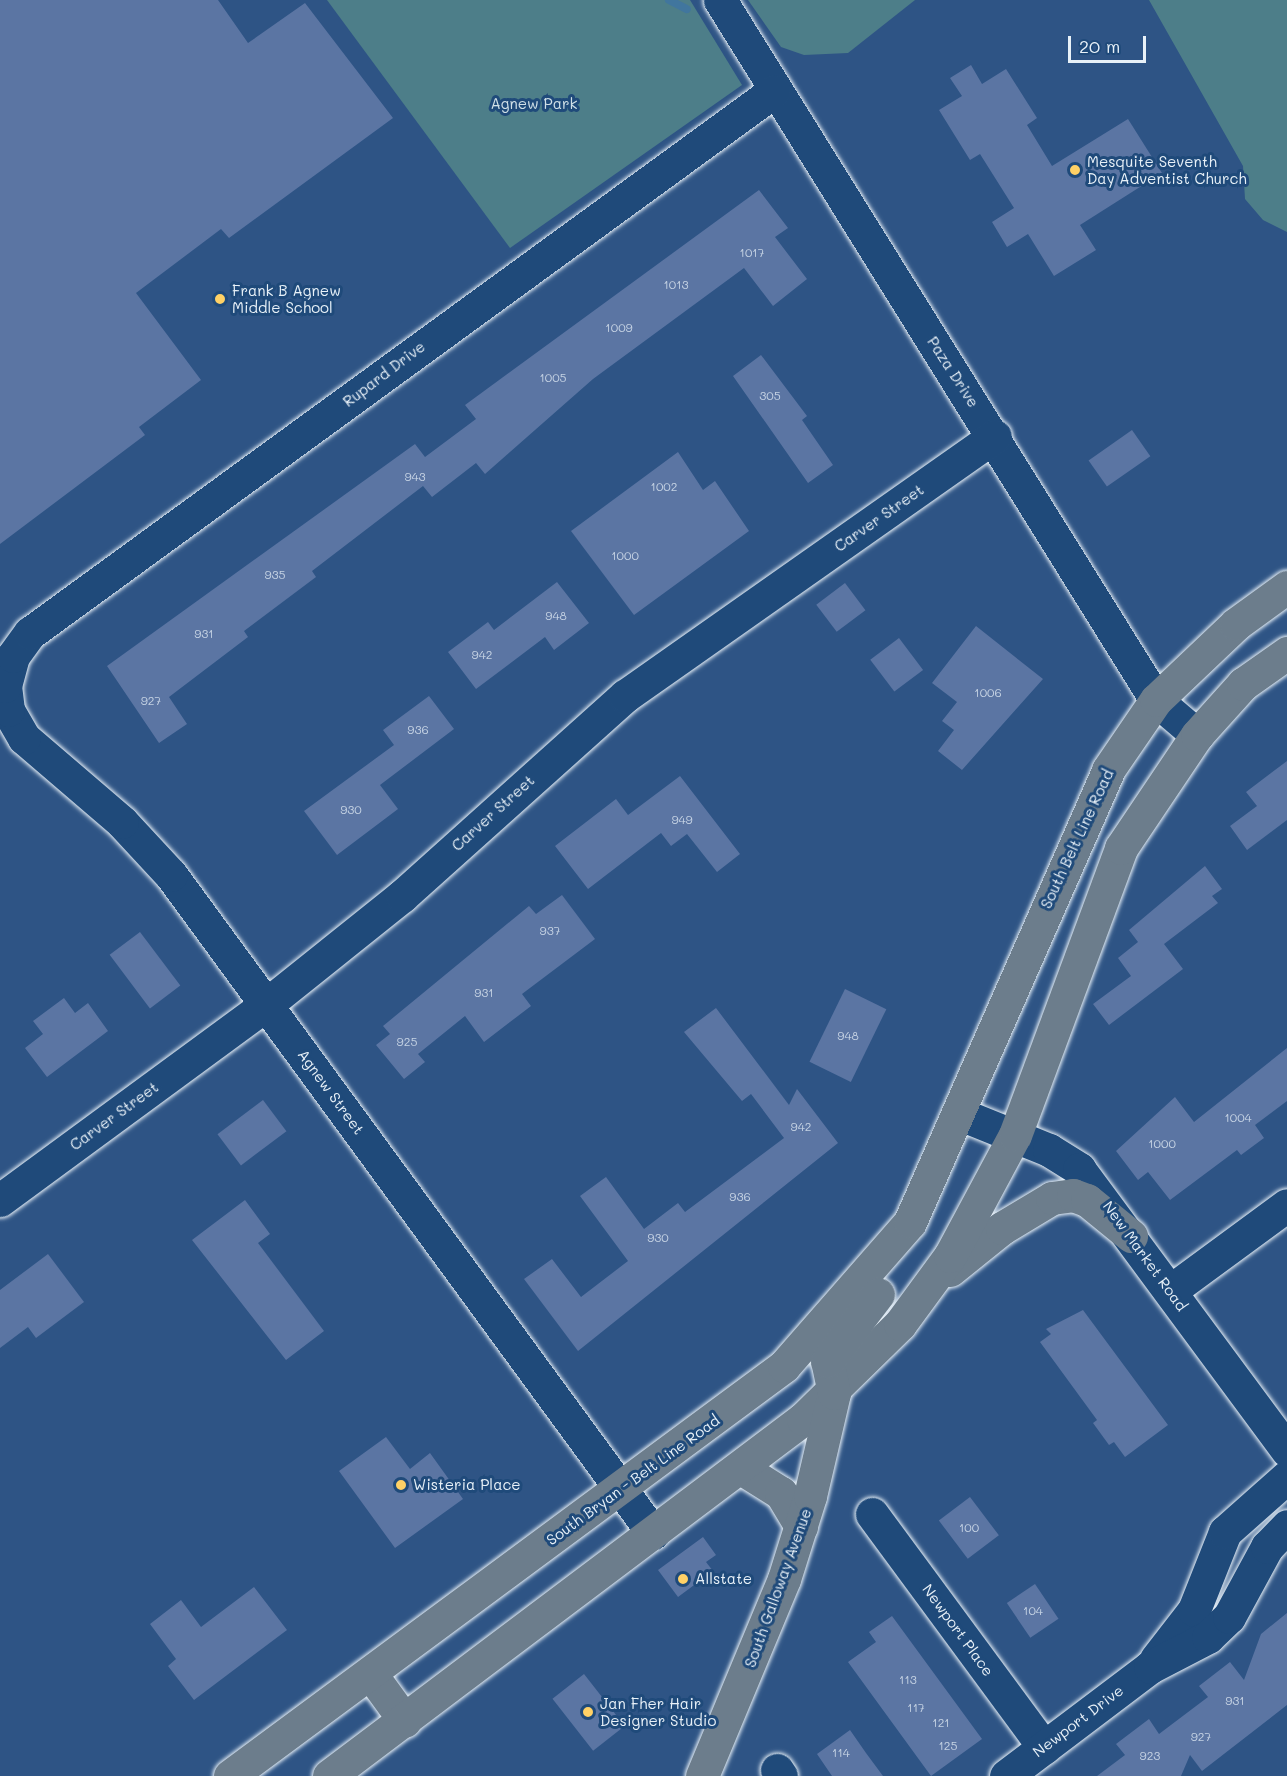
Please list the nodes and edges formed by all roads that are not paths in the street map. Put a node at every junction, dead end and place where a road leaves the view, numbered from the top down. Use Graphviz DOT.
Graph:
graph roads {
  1 [pos="720,0"];
  2 [pos="774,91"];
  3 [pos="995,436"];
  4 [pos="1287,586"];
  5 [pos="1287,653"];
  6 [pos="8,668"];
  7 [pos="1156,700"];
  8 [pos="1197,735"];
  9 [pos="267,1004"];
  10 [pos="960,1114"];
  11 [pos="1016,1135"];
  12 [pos="0,1200"];
  13 [pos="1287,1205"];
  14 [pos="910,1222"];
  15 [pos="1131,1236"];
  16 [pos="1170,1292"];
  17 [pos="925,1294"];
  18 [pos="834,1393"];
  19 [pos="1287,1449"];
  20 [pos="741,1468"];
  21 [pos="1287,1477"];
  22 [pos="620,1489"];
  23 [pos="872,1514"];
  24 [pos="801,1526"];
  25 [pos="1287,1526"];
  26 [pos="653,1533"];
  27 [pos="1150,1667"];
  28 [pos="370,1673"];
  29 [pos="405,1721"];
  30 [pos="1044,1747"];
  31 [pos="230,1776"];
  32 [pos="329,1776"];
  33 [pos="702,1776"];
  34 [pos="1006,1776"];
  1 -- 2 [label="street, Paza Drive"];
  2 -- 3 [label="street, Paza Drive"];
  2 -- 6 [label="street, Rupard Drive"];
  3 -- 7 [label="street, Paza Drive"];
  3 -- 9 [label="street, Carver Street"];
  4 -- 7 [label="main road, South Belt Line Road"];
  5 -- 8 [label="main road"];
  6 -- 9 [label="street, Agnew Street"];
  7 -- 8 [label="street, Paza Drive"];
  7 -- 10 [label="main road, South Belt Line Road"];
  8 -- 11 [label="main road"];
  9 -- 12 [label="street, Carver Street"];
  9 -- 22 [label="street, Agnew Street"];
  10 -- 11 [label="street, New Market Road"];
  10 -- 14 [label="main road, South Bryan - Belt Line Road"];
  11 -- 15 [label="street, New Market Road"];
  11 -- 17 [label="main road"];
  13 -- 16 [label="street"];
  14 -- 18 [label="main road"];
  14 -- 22 [label="main road, South Bryan - Belt Line Road"];
  15 -- 16 [label="street, New Market Road"];
  15 -- 17 [label="main road"];
  16 -- 19 [label="street, New Market Road"];
  17 -- 18 [label="main road"];
  18 -- 20 [label="main road"];
  18 -- 24 [label="main road, South Galloway Avenue"];
  20 -- 24 [label="main road"];
  20 -- 26 [label="main road"];
  21 -- 27 [label="street, Newport Drive"];
  22 -- 26 [label="street, Agnew Street"];
  22 -- 28 [label="main road, South Bryan - Belt Line Road"];
  23 -- 30 [label="street, Newport Place"];
  24 -- 33 [label="main road, South Galloway Avenue"];
  25 -- 27 [label="street, Newport Drive"];
  26 -- 29 [label="main road"];
  27 -- 30 [label="street, Newport Drive"];
  28 -- 29 [label="main road"];
  28 -- 31 [label="main road, South Bryan - Belt Line Road"];
  29 -- 32 [label="main road"];
  30 -- 34 [label="street, Newport Drive"];
}
